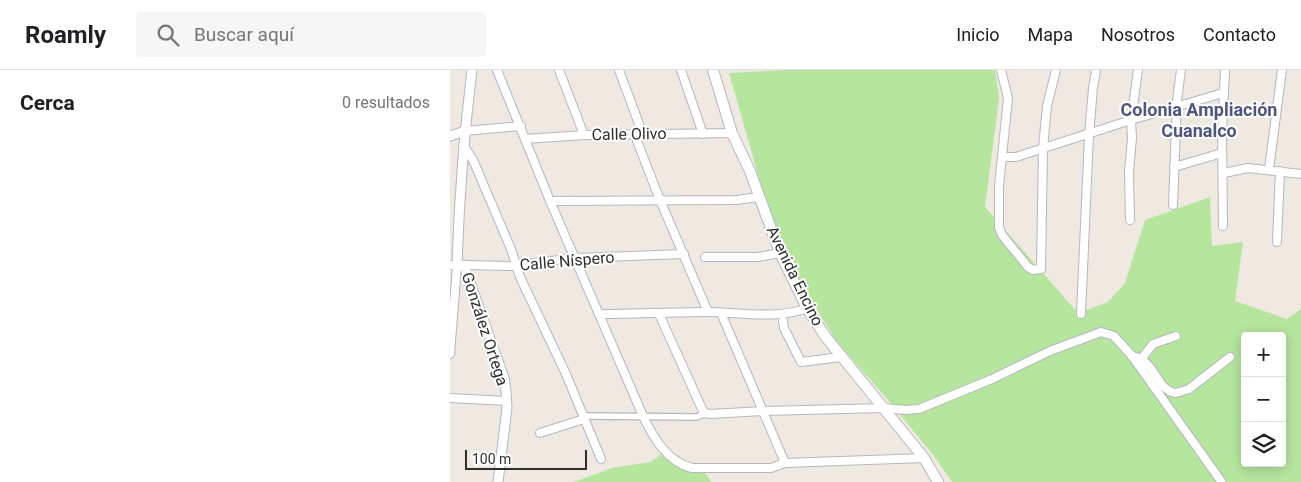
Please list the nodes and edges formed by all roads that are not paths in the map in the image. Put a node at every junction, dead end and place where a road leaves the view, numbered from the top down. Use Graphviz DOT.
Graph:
graph roads {
  1 [pos="472,70"];
  2 [pos="497,70"];
  3 [pos="559,70"];
  4 [pos="619,70"];
  5 [pos="680,70"];
  6 [pos="713,70"];
  7 [pos="1001,70"];
  8 [pos="1056,70"];
  9 [pos="1096,70"];
  10 [pos="1138,70"];
  11 [pos="1181,70"];
  12 [pos="1225,70"];
  13 [pos="1282,70"];
  14 [pos="1223,93"];
  15 [pos="1177,107"];
  16 [pos="1131,120"];
  17 [pos="521,126"];
  18 [pos="465,131"];
  19 [pos="732,133"];
  20 [pos="637,134"];
  21 [pos="703,134"];
  22 [pos="584,135"];
  23 [pos="1089,135"];
  24 [pos="450,136"];
  25 [pos="525,139"];
  26 [pos="463,145"];
  27 [pos="1043,148"];
  28 [pos="1222,153"];
  29 [pos="1002,157"];
  30 [pos="1174,168"];
  31 [pos="1270,169"];
  32 [pos="1280,171"];
  33 [pos="1224,173"];
  34 [pos="1301,174"];
  35 [pos="759,197"];
  36 [pos="660,200"];
  37 [pos="550,201"];
  38 [pos="1173,205"];
  39 [pos="1130,220"];
  40 [pos="1223,226"];
  41 [pos="1277,242"];
  42 [pos="780,253"];
  43 [pos="684,254"];
  44 [pos="705,257"];
  45 [pos="574,258"];
  46 [pos="457,265"];
  47 [pos="516,265"];
  48 [pos="807,308"];
  49 [pos="708,312"];
  50 [pos="721,313"];
  51 [pos="600,314"];
  52 [pos="659,314"];
  53 [pos="1081,314"];
  54 [pos="783,321"];
  55 [pos="1176,336"];
  56 [pos="450,354"];
  57 [pos="1132,356"];
  58 [pos="841,357"];
  59 [pos="1230,357"];
  60 [pos="1142,358"];
  61 [pos="450,398"];
  62 [pos="507,401"];
  63 [pos="884,408"];
  64 [pos="764,411"];
  65 [pos="705,413"];
  66 [pos="643,416"];
  67 [pos="584,418"];
  68 [pos="540,432"];
  69 [pos="924,458"];
  70 [pos="601,459"];
  71 [pos="785,463"];
  72 [pos="1221,481"];
  73 [pos="498,482"];
  74 [pos="938,482"];
  1 -- 18 [label="street"];
  2 -- 17 [label="street"];
  3 -- 22 [label="street"];
  4 -- 20 [label="street"];
  5 -- 21 [label="street"];
  6 -- 19 [label="main road, Avenida Encino"];
  7 -- 29 [label="street"];
  8 -- 27 [label="street"];
  9 -- 23 [label="street"];
  10 -- 16 [label="street"];
  11 -- 15 [label="street"];
  12 -- 14 [label="street"];
  13 -- 31 [label="street"];
  14 -- 15 [label="street"];
  14 -- 28 [label="street"];
  15 -- 16 [label="street"];
  15 -- 30 [label="street"];
  16 -- 23 [label="street"];
  16 -- 39 [label="street"];
  17 -- 18 [label="street"];
  17 -- 25 [label="street"];
  18 -- 24 [label="street"];
  18 -- 26 [label="street"];
  19 -- 21 [label="street, Calle Olivo"];
  19 -- 35 [label="main road, Avenida Encino"];
  20 -- 21 [label="street, Calle Olivo"];
  20 -- 22 [label="street, Calle Olivo"];
  20 -- 36 [label="street"];
  22 -- 25 [label="street, Calle Olivo"];
  23 -- 27 [label="street"];
  23 -- 53 [label="street"];
  25 -- 37 [label="street"];
  26 -- 46 [label="street"];
  26 -- 47 [label="street"];
  27 -- 29 [label="street"];
  27 -- 29 [label="street"];
  28 -- 30 [label="street"];
  28 -- 33 [label="street"];
  30 -- 38 [label="street"];
  31 -- 32 [label="street"];
  31 -- 33 [label="street"];
  32 -- 34 [label="street"];
  32 -- 41 [label="street"];
  33 -- 40 [label="street"];
  35 -- 36 [label="street"];
  35 -- 42 [label="main road, Avenida Encino"];
  36 -- 37 [label="street"];
  36 -- 43 [label="street"];
  37 -- 45 [label="street"];
  42 -- 44 [label="street"];
  42 -- 48 [label="main road, Avenida Encino"];
  43 -- 45 [label="street, Calle Níspero"];
  43 -- 49 [label="street"];
  45 -- 47 [label="street, Calle Níspero"];
  45 -- 51 [label="street"];
  46 -- 47 [label="street, Calle Níspero"];
  46 -- 56 [label="street"];
  46 -- 62 [label="street, González Ortega"];
  47 -- 67 [label="street"];
  48 -- 50 [label="street"];
  48 -- 58 [label="main road, Avenida Encino"];
  49 -- 50 [label="street"];
  49 -- 52 [label="street"];
  50 -- 64 [label="street"];
  51 -- 52 [label="street"];
  51 -- 66 [label="street"];
  52 -- 65 [label="street"];
  54 -- 58 [label="street"];
  55 -- 60 [label="street"];
  57 -- 60 [label="street"];
  57 -- 63 [label="street"];
  57 -- 72 [label="street"];
  58 -- 63 [label="main road, Avenida Encino"];
  59 -- 60 [label="street"];
  61 -- 62 [label="street"];
  62 -- 73 [label="street, González Ortega"];
  63 -- 64 [label="street"];
  63 -- 69 [label="main road, Avenida Encino"];
  64 -- 65 [label="street"];
  64 -- 71 [label="street"];
  65 -- 66 [label="street"];
  66 -- 67 [label="street"];
  66 -- 71 [label="street"];
  67 -- 68 [label="street"];
  67 -- 70 [label="street"];
  69 -- 71 [label="street"];
  69 -- 74 [label="main road, Avenida Encino"];
}
